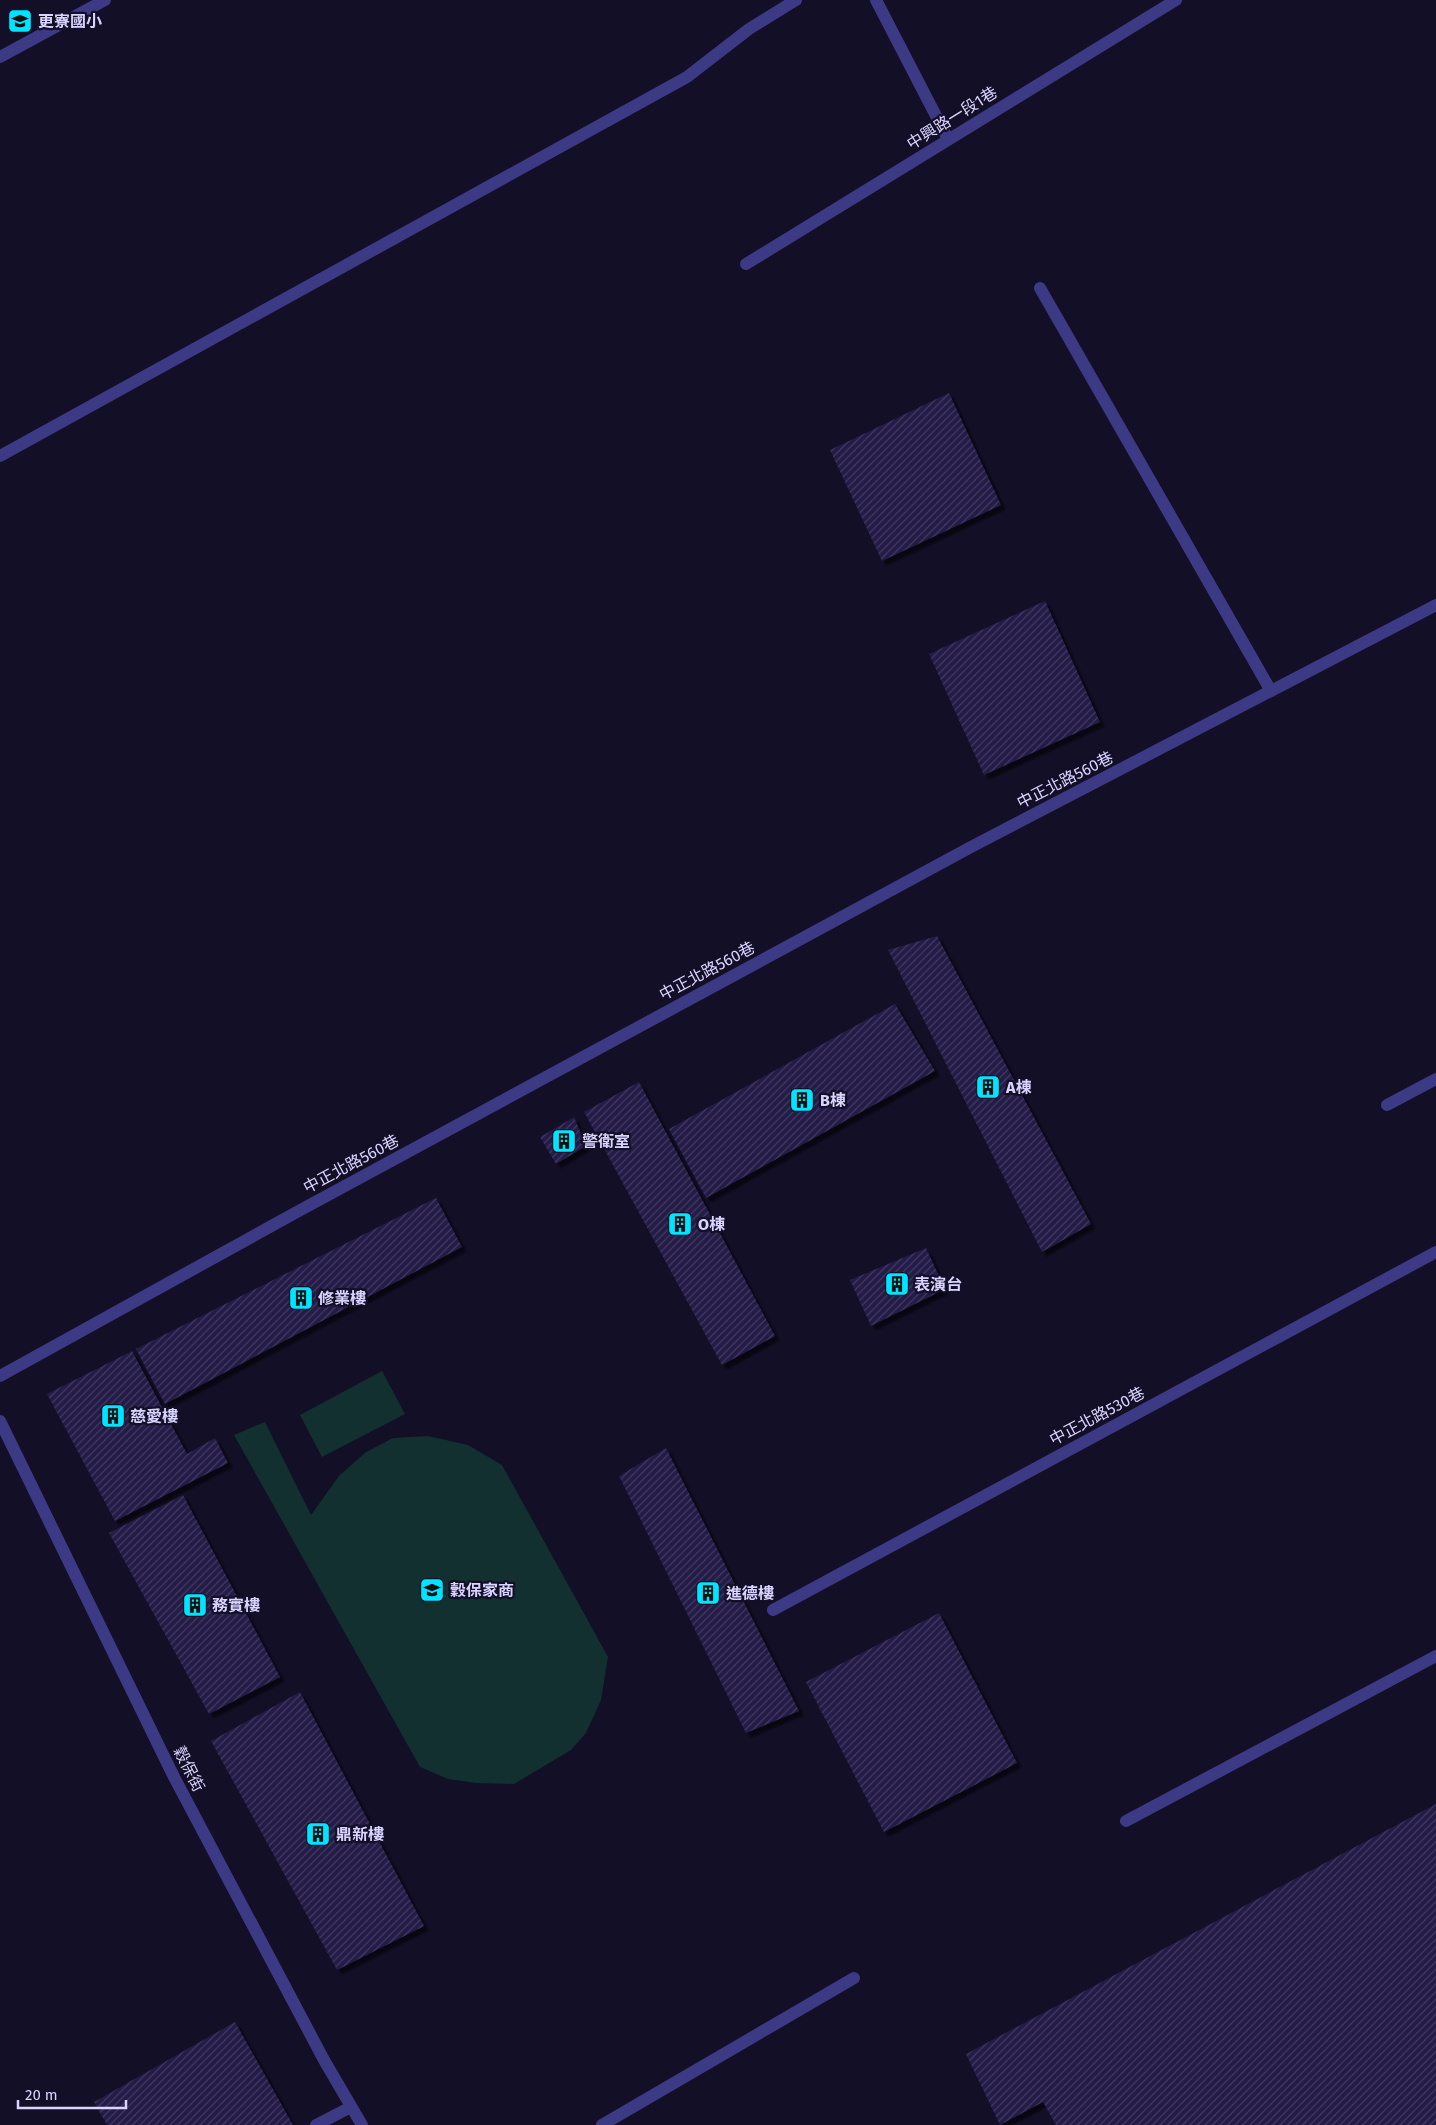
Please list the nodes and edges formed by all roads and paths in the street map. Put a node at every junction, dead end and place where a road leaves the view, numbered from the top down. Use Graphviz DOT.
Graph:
graph roads {
  1 [pos="105,0"];
  2 [pos="796,0"];
  3 [pos="876,0"];
  4 [pos="1176,0"];
  5 [pos="0,57"];
  6 [pos="948,140"];
  7 [pos="746,264"];
  8 [pos="1040,288"];
  9 [pos="0,456"];
  10 [pos="1436,605"];
  11 [pos="1271,691"];
  12 [pos="1436,1079"];
  13 [pos="1387,1105"];
  14 [pos="1436,1252"];
  15 [pos="0,1376"];
  16 [pos="0,1421"];
  17 [pos="773,1610"];
  18 [pos="1436,1656"];
  19 [pos="1126,1822"];
  20 [pos="854,1978"];
  21 [pos="351,2107"];
  22 [pos="316,2125"];
  23 [pos="362,2125"];
  24 [pos="602,2125"];
  1 -- 5 [label="street"];
  2 -- 9 [label="street"];
  3 -- 6 [label="street"];
  4 -- 6 [label="street, 中興路一段1巷"];
  6 -- 7 [label="street, 中興路一段1巷"];
  8 -- 11 [label="street"];
  10 -- 11 [label="street, 中正北路560巷"];
  11 -- 15 [label="street, 中正北路560巷"];
  12 -- 13 [label="street"];
  14 -- 17 [label="street, 中正北路530巷"];
  16 -- 21 [label="street, 穀保街"];
  18 -- 19 [label="street"];
  20 -- 24 [label="street"];
  21 -- 22 [label="street"];
  21 -- 23 [label="street, 穀保街"];
}
